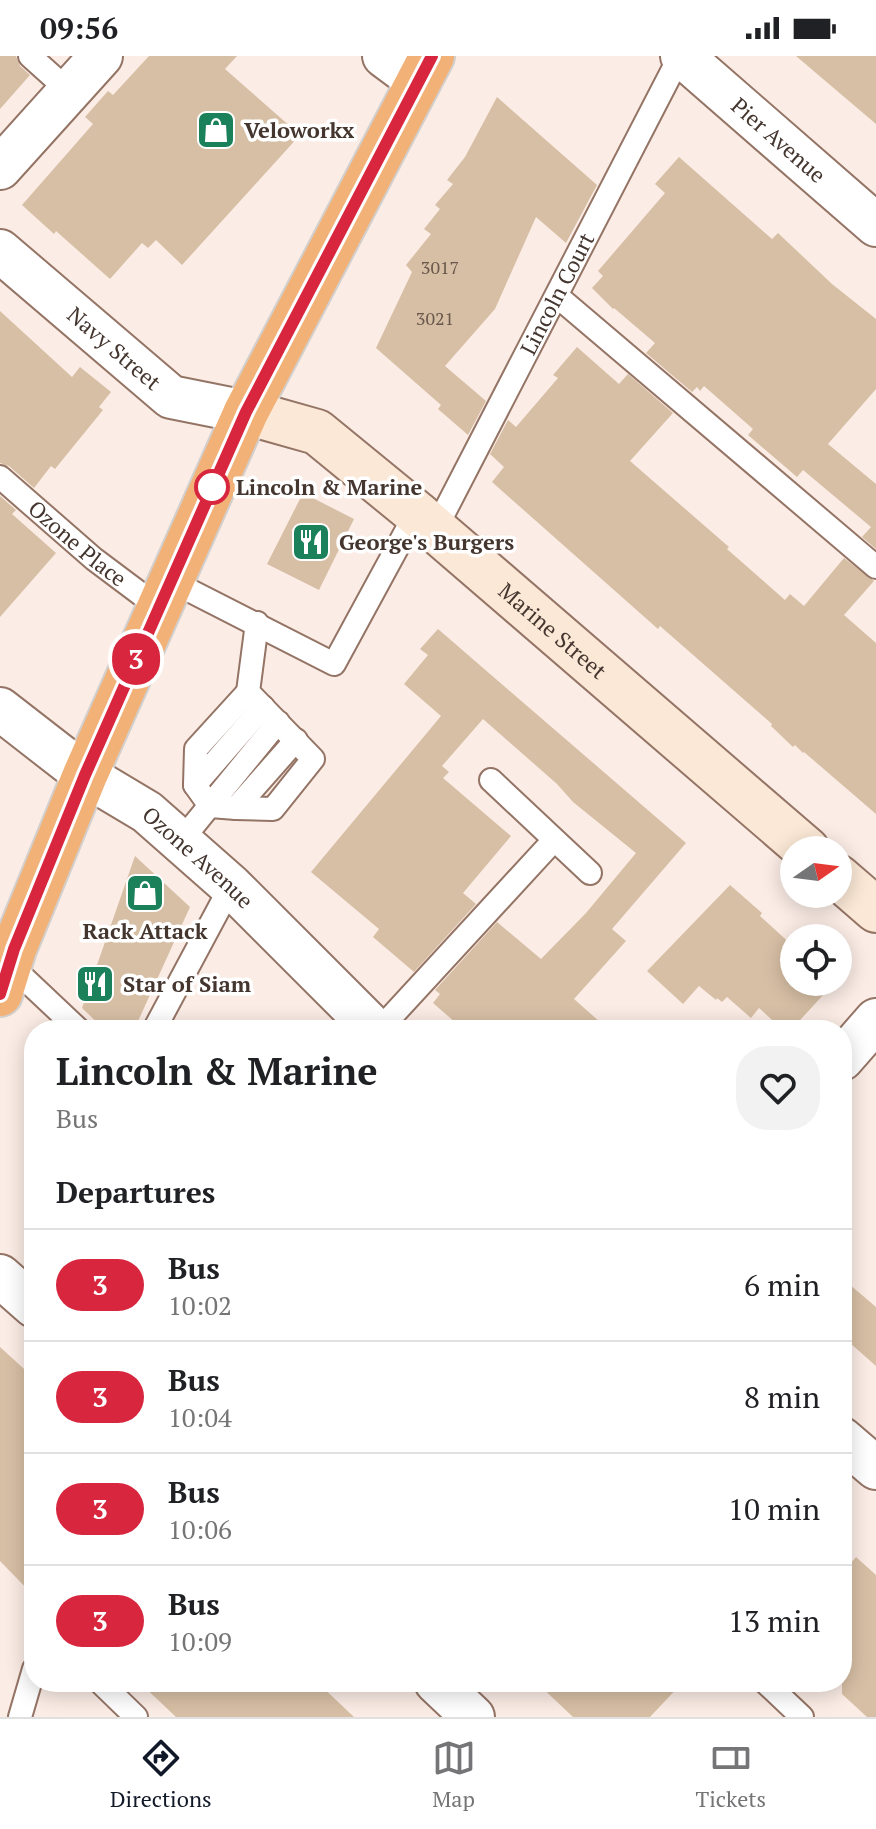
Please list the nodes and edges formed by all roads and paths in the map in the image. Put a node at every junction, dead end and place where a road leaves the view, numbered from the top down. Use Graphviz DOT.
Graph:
graph roads {
  1 [pos="30,56"];
  2 [pos="101,56"];
  3 [pos="384,56"];
  4 [pos="681,56"];
  5 [pos="425,69"];
  6 [pos="70,92"];
  7 [pos="0,168"];
  8 [pos="876,225"];
  9 [pos="0,251"];
  10 [pos="557,296"];
  11 [pos="246,412"];
  12 [pos="0,477"];
  13 [pos="426,522"];
  14 [pos="876,567"];
  15 [pos="164,594"];
  16 [pos="247,618"];
  17 [pos="263,707"];
  18 [pos="0,709"];
  19 [pos="85,775"];
  20 [pos="491,780"];
  21 [pos="210,806"];
  22 [pos="791,836"];
  23 [pos="554,840"];
  24 [pos="180,842"];
  25 [pos="590,873"];
  26 [pos="231,886"];
  27 [pos="852,889"];
  28 [pos="876,910"];
  29 [pos="8,969"];
  30 [pos="67,1020"];
  31 [pos="159,1020"];
  32 [pos="367,1020"];
  33 [pos="386,1020"];
  34 [pos="876,1020"];
  35 [pos="852,1048"];
  36 [pos="0,1276"];
  37 [pos="24,1297"];
  38 [pos="852,1448"];
  39 [pos="876,1468"];
  40 [pos="27,1692"];
  41 [pos="110,1692"];
  42 [pos="447,1692"];
  43 [pos="776,1692"];
  44 [pos="20,1717"];
  45 [pos="136,1717"];
  46 [pos="473,1717"];
  47 [pos="802,1717"];
  1 -- 6 [label="lane"];
  2 -- 6 [label="street"];
  3 -- 5 [label="street"];
  4 -- 8 [label="street, Pier Avenue"];
  4 -- 10 [label="lane, Lincoln Court"];
  5 -- 11 [label="highway"];
  6 -- 7 [label="street"];
  9 -- 11 [label="street, Navy Street"];
  10 -- 13 [label="lane, Lincoln Court"];
  10 -- 14 [label="lane"];
  11 -- 13 [label="street, Marine Street"];
  11 -- 15 [label="highway"];
  12 -- 15 [label="lane, Ozone Place"];
  13 -- 16 [label="lane, Lincoln Court"];
  13 -- 22 [label="street, Marine Street"];
  15 -- 16 [label="lane, Ozone Place"];
  15 -- 19 [label="highway"];
  16 -- 17 [label="lane"];
  17 -- 21 [label="lane"];
  17 -- 21 [label="lane"];
  17 -- 21 [label="lane"];
  18 -- 19 [label="street, Ozone Avenue"];
  19 -- 24 [label="street, Ozone Avenue"];
  19 -- 29 [label="highway"];
  20 -- 23 [label="lane"];
  21 -- 24 [label="lane"];
  23 -- 25 [label="lane"];
  23 -- 33 [label="lane"];
  24 -- 26 [label="street, Ozone Avenue"];
  26 -- 31 [label="lane"];
  26 -- 32 [label="street, Ozone Avenue"];
  27 -- 28 [label="street"];
  29 -- 30 [label="lane"];
  34 -- 35 [label="street"];
  36 -- 37 [label="street"];
  38 -- 39 [label="street"];
  40 -- 44 [label="lane"];
  41 -- 45 [label="lane"];
  42 -- 46 [label="street"];
  43 -- 47 [label="lane"];
}
